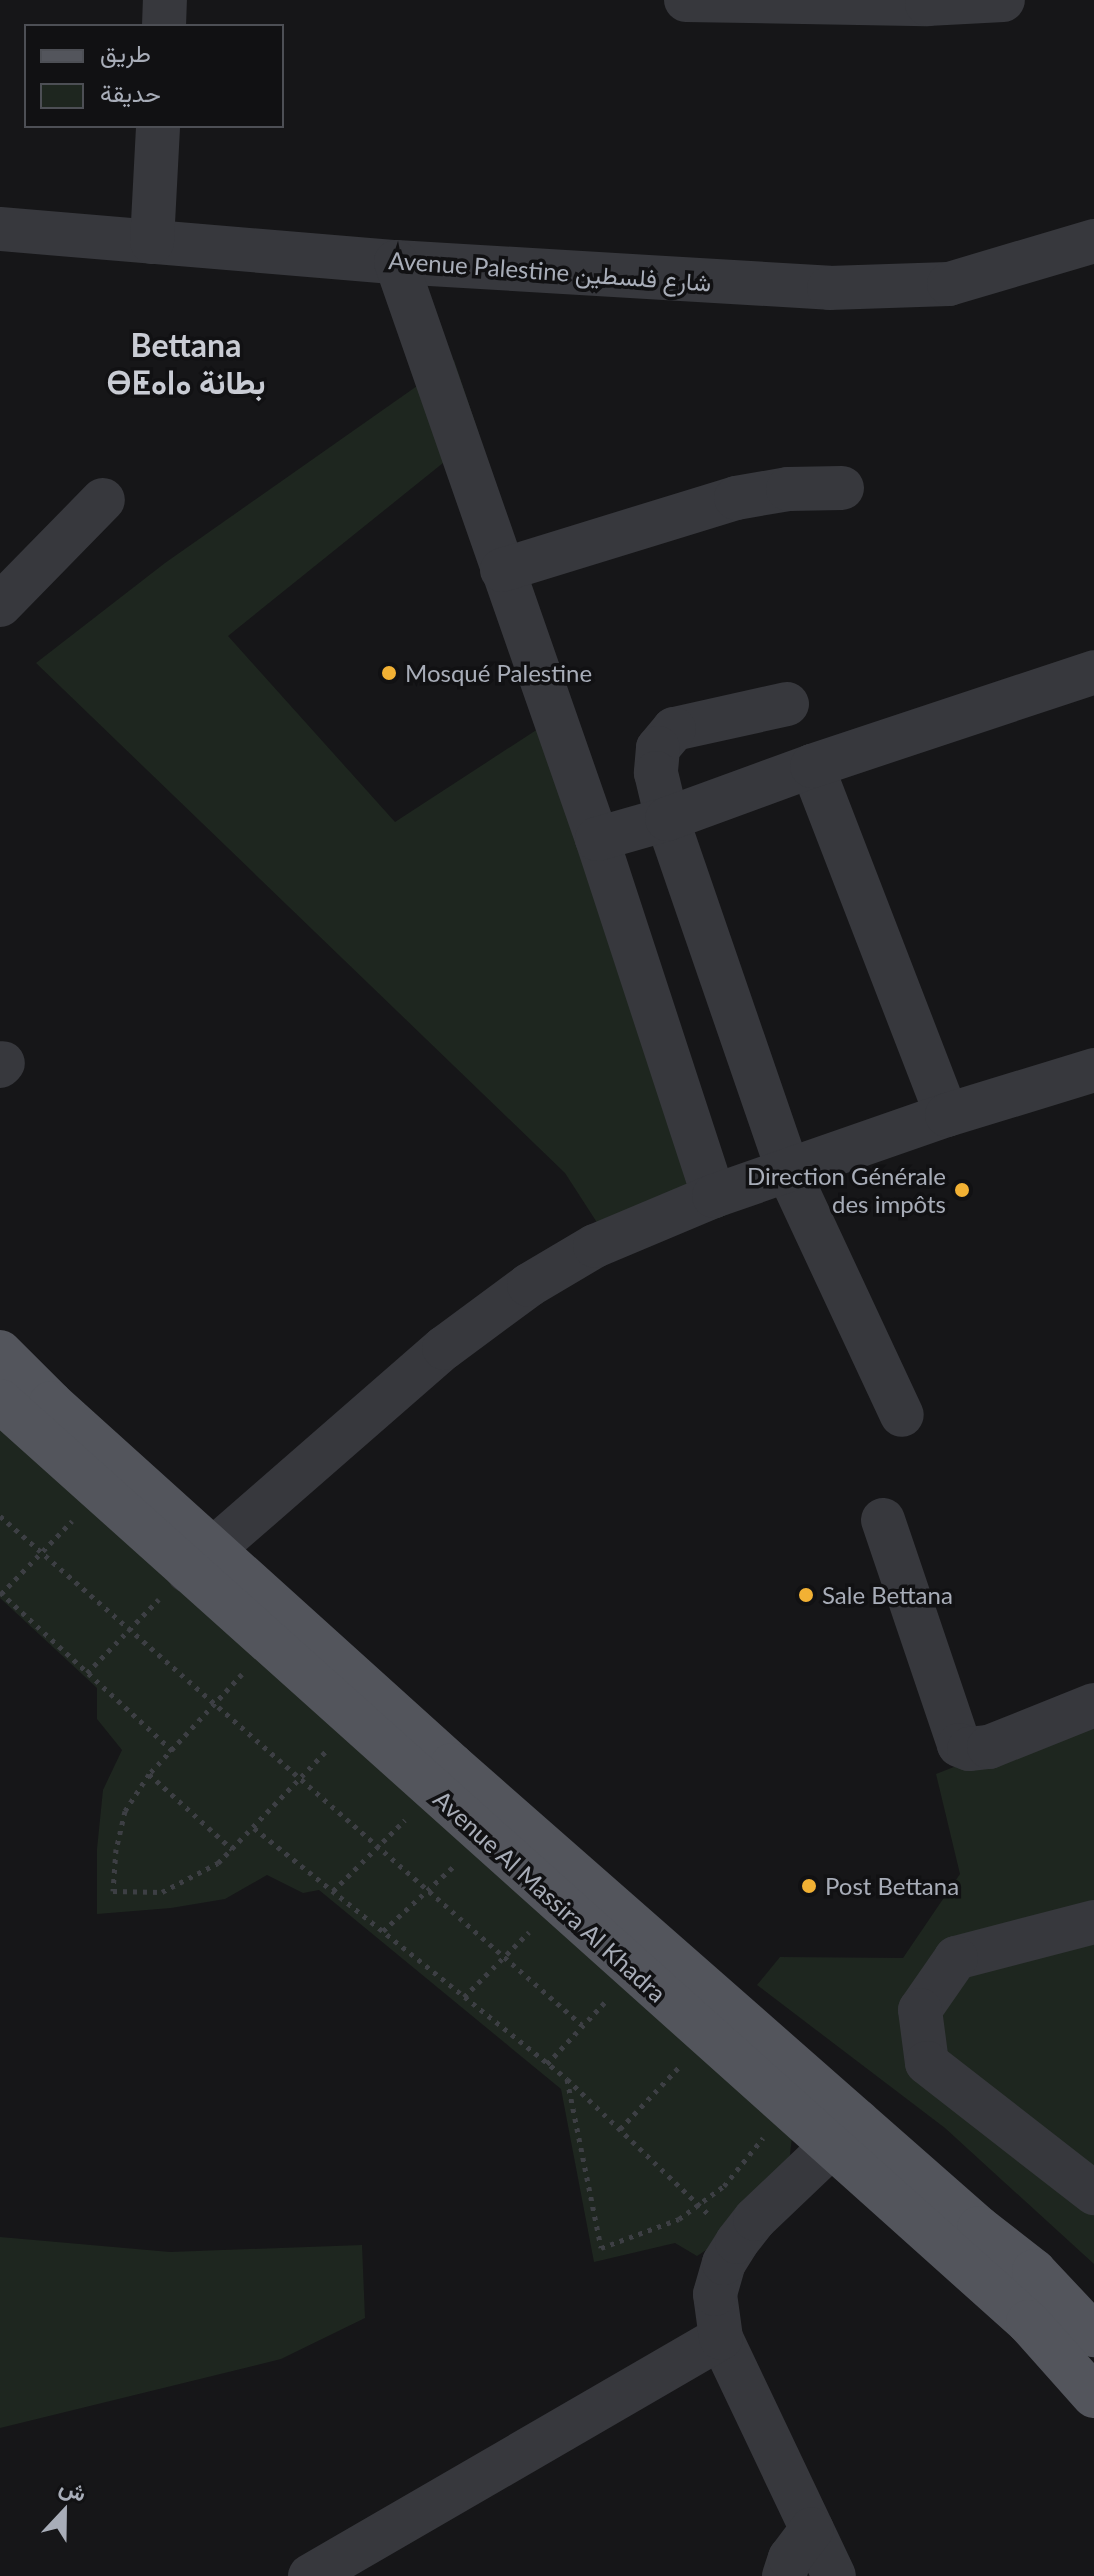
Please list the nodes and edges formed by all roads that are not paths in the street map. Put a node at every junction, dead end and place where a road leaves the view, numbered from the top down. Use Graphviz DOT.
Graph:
graph roads {
  1 [pos="165,0"];
  2 [pos="686,0"];
  3 [pos="1003,0"];
  4 [pos="164,24"];
  5 [pos="158,128"];
  6 [pos="0,229"];
  7 [pos="1094,241"];
  8 [pos="152,242"];
  9 [pos="396,262"];
  10 [pos="842,488"];
  11 [pos="103,500"];
  12 [pos="502,570"];
  13 [pos="0,605"];
  14 [pos="1094,672"];
  15 [pos="787,704"];
  16 [pos="812,766"];
  17 [pos="667,819"];
  18 [pos="597,839"];
  19 [pos="1094,1070"];
  20 [pos="947,1115"];
  21 [pos="788,1171"];
  22 [pos="714,1196"];
  23 [pos="0,1352"];
  24 [pos="0,1401"];
  25 [pos="902,1415"];
  26 [pos="883,1520"];
  27 [pos="187,1573"];
  28 [pos="1094,1705"];
  29 [pos="1094,1922"];
  30 [pos="844,2134"];
  31 [pos="1094,2193"];
  32 [pos="1094,2335"];
  33 [pos="721,2338"];
  34 [pos="1094,2396"];
  35 [pos="812,2529"];
  36 [pos="358,2564"];
  37 [pos="310,2576"];
  38 [pos="784,2576"];
  39 [pos="834,2576"];
  1 -- 4 [label="street"];
  2 -- 3 [label="street"];
  5 -- 8 [label="street"];
  6 -- 8 [label="street, Avenue Palestine شارع فلسطين"];
  7 -- 9 [label="street, Avenue Palestine شارع فلسطين"];
  8 -- 9 [label="street, Avenue Palestine شارع فلسطين"];
  9 -- 12 [label="street"];
  10 -- 12 [label="street"];
  11 -- 13 [label="street"];
  12 -- 18 [label="street"];
  14 -- 16 [label="street"];
  15 -- 17 [label="street"];
  16 -- 17 [label="street"];
  16 -- 20 [label="street"];
  17 -- 18 [label="street"];
  17 -- 21 [label="street"];
  18 -- 22 [label="street"];
  19 -- 20 [label="street"];
  20 -- 21 [label="street"];
  21 -- 22 [label="street"];
  21 -- 25 [label="street"];
  22 -- 27 [label="street"];
  23 -- 27 [label="main road, Avenue Al Massira Al Khadra"];
  24 -- 27 [label="main road, Avenue Al Massira Al Khadra"];
  26 -- 28 [label="street"];
  27 -- 30 [label="main road, Avenue Al Massira Al Khadra"];
  29 -- 31 [label="street"];
  30 -- 32 [label="main road, Avenue Al Massira Al Khadra"];
  30 -- 33 [label="street"];
  30 -- 34 [label="main road, Avenue Al Massira Al Khadra"];
  33 -- 35 [label="street"];
  33 -- 36 [label="street"];
  35 -- 38 [label="street"];
  35 -- 39 [label="street"];
  36 -- 37 [label="street"];
}
